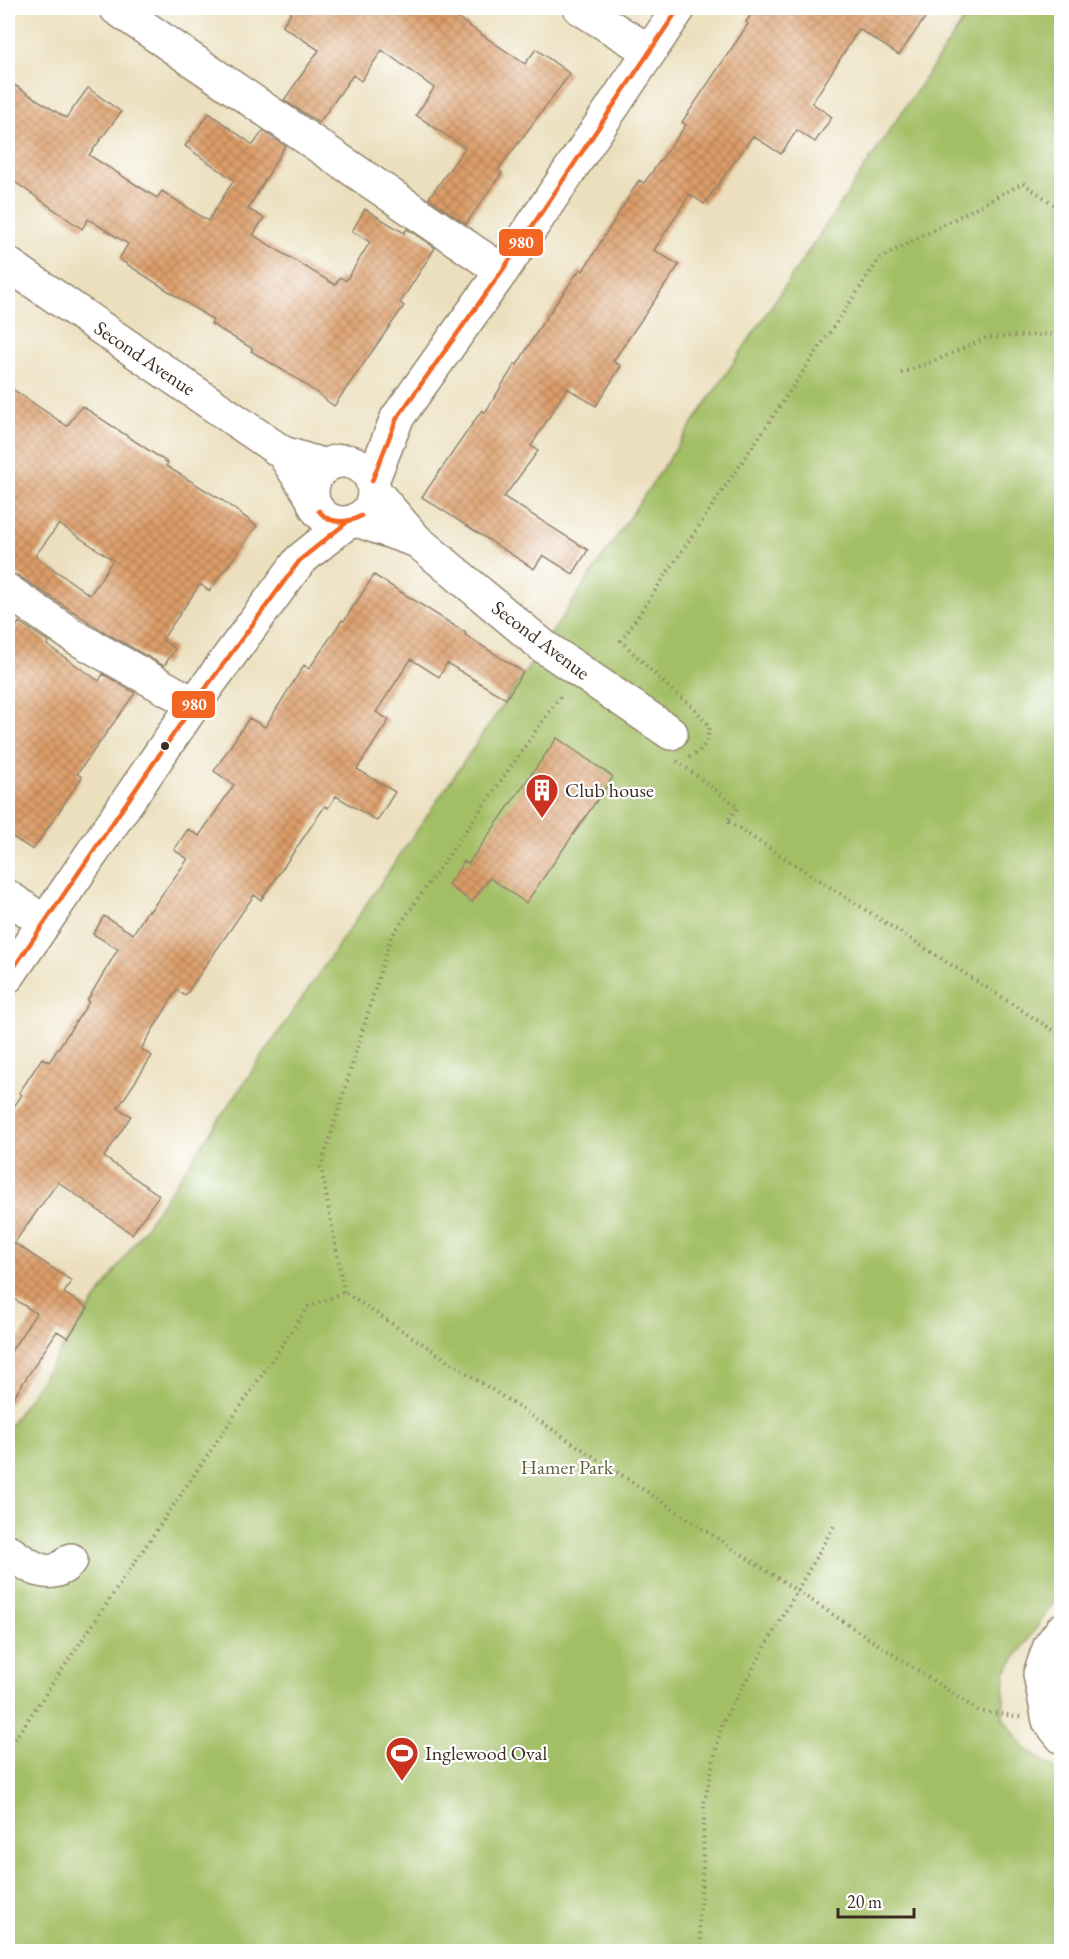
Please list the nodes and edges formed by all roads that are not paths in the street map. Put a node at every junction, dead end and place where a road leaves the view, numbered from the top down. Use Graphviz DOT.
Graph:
graph roads {
  1 [pos="116,8"];
  2 [pos="580,8"];
  3 [pos="679,8"];
  4 [pos="649,51"];
  5 [pos="8,264"];
  6 [pos="502,271"];
  7 [pos="397,418"];
  8 [pos="283,453"];
  9 [pos="336,463"];
  10 [pos="373,486"];
  11 [pos="313,502"];
  12 [pos="351,521"];
  13 [pos="416,540"];
  14 [pos="300,560"];
  15 [pos="8,591"];
  16 [pos="194,704"];
  17 [pos="671,733"];
  18 [pos="8,897"];
  19 [pos="44,922"];
  20 [pos="8,976"];
  21 [pos="8,1551"];
  22 [pos="71,1560"];
  23 [pos="1062,1630"];
  24 [pos="1055,1729"];
  1 -- 6 [label="main road"];
  2 -- 4 [label="main road"];
  3 -- 4 [label="main road"];
  4 -- 6 [label="main road"];
  5 -- 8 [label="main road, Second Avenue"];
  6 -- 7 [label="main road"];
  7 -- 9 [label="main road"];
  7 -- 10 [label="main road"];
  8 -- 9 [label="main road, Second Avenue"];
  8 -- 11 [label="main road, Second Avenue"];
  9 -- 10 [label="main road"];
  9 -- 11 [label="main road"];
  10 -- 12 [label="main road"];
  10 -- 13 [label="main road, Second Avenue"];
  11 -- 12 [label="main road"];
  11 -- 14 [label="main road"];
  12 -- 13 [label="main road, Second Avenue"];
  12 -- 14 [label="main road"];
  13 -- 17 [label="main road, Second Avenue"];
  14 -- 16 [label="main road"];
  15 -- 16 [label="main road"];
  16 -- 19 [label="main road"];
  18 -- 19 [label="main road"];
  19 -- 20 [label="main road"];
  21 -- 22 [label="main road"];
  23 -- 24 [label="main road"];
}
